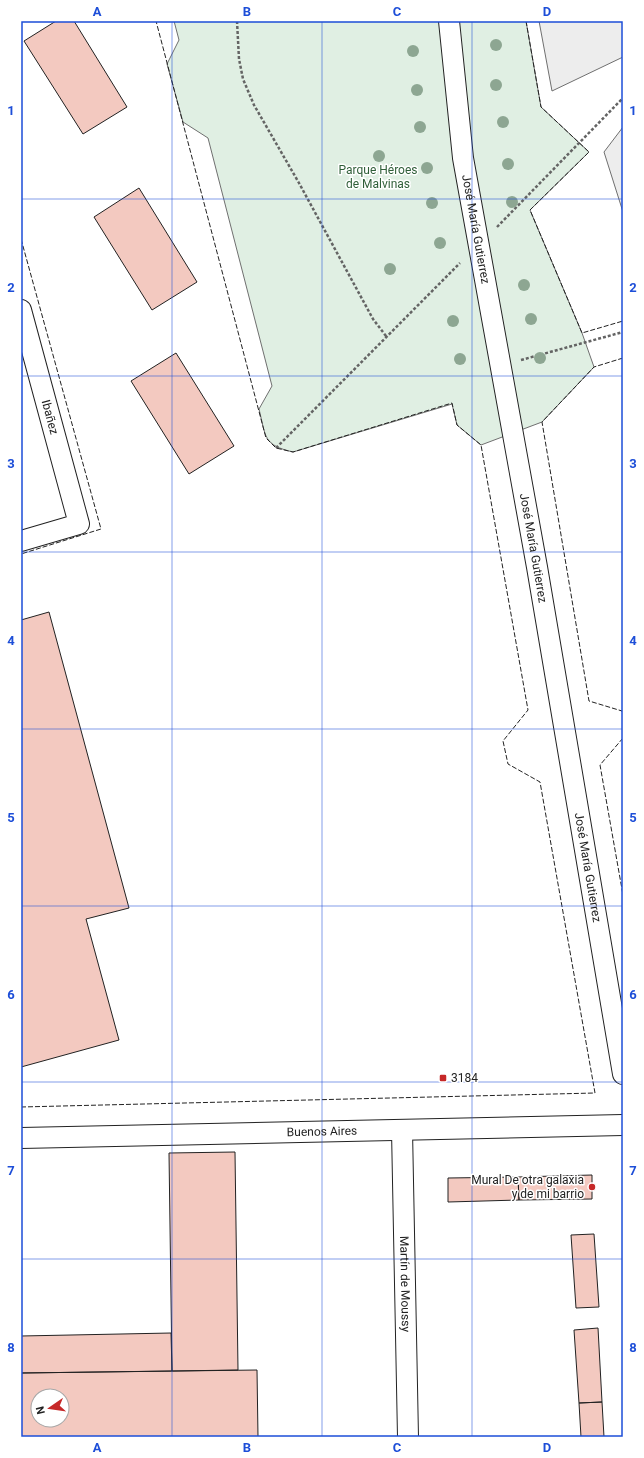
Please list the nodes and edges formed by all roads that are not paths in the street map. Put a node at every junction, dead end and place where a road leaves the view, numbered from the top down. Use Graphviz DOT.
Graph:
graph roads {
  1 [pos="449,21"];
  2 [pos="21,310"];
  3 [pos="21,541"];
  4 [pos="623,1074"];
  5 [pos="623,1125"];
  6 [pos="402,1130"];
  7 [pos="21,1138"];
  8 [pos="408,1437"];
  1 -- 4 [label="street, José María Gutierrez"];
  2 -- 3 [label="street, Ibañez"];
  5 -- 6 [label="street, Buenos Aires"];
  6 -- 7 [label="street, Buenos Aires"];
  6 -- 8 [label="street, Martín de Moussy"];
}
